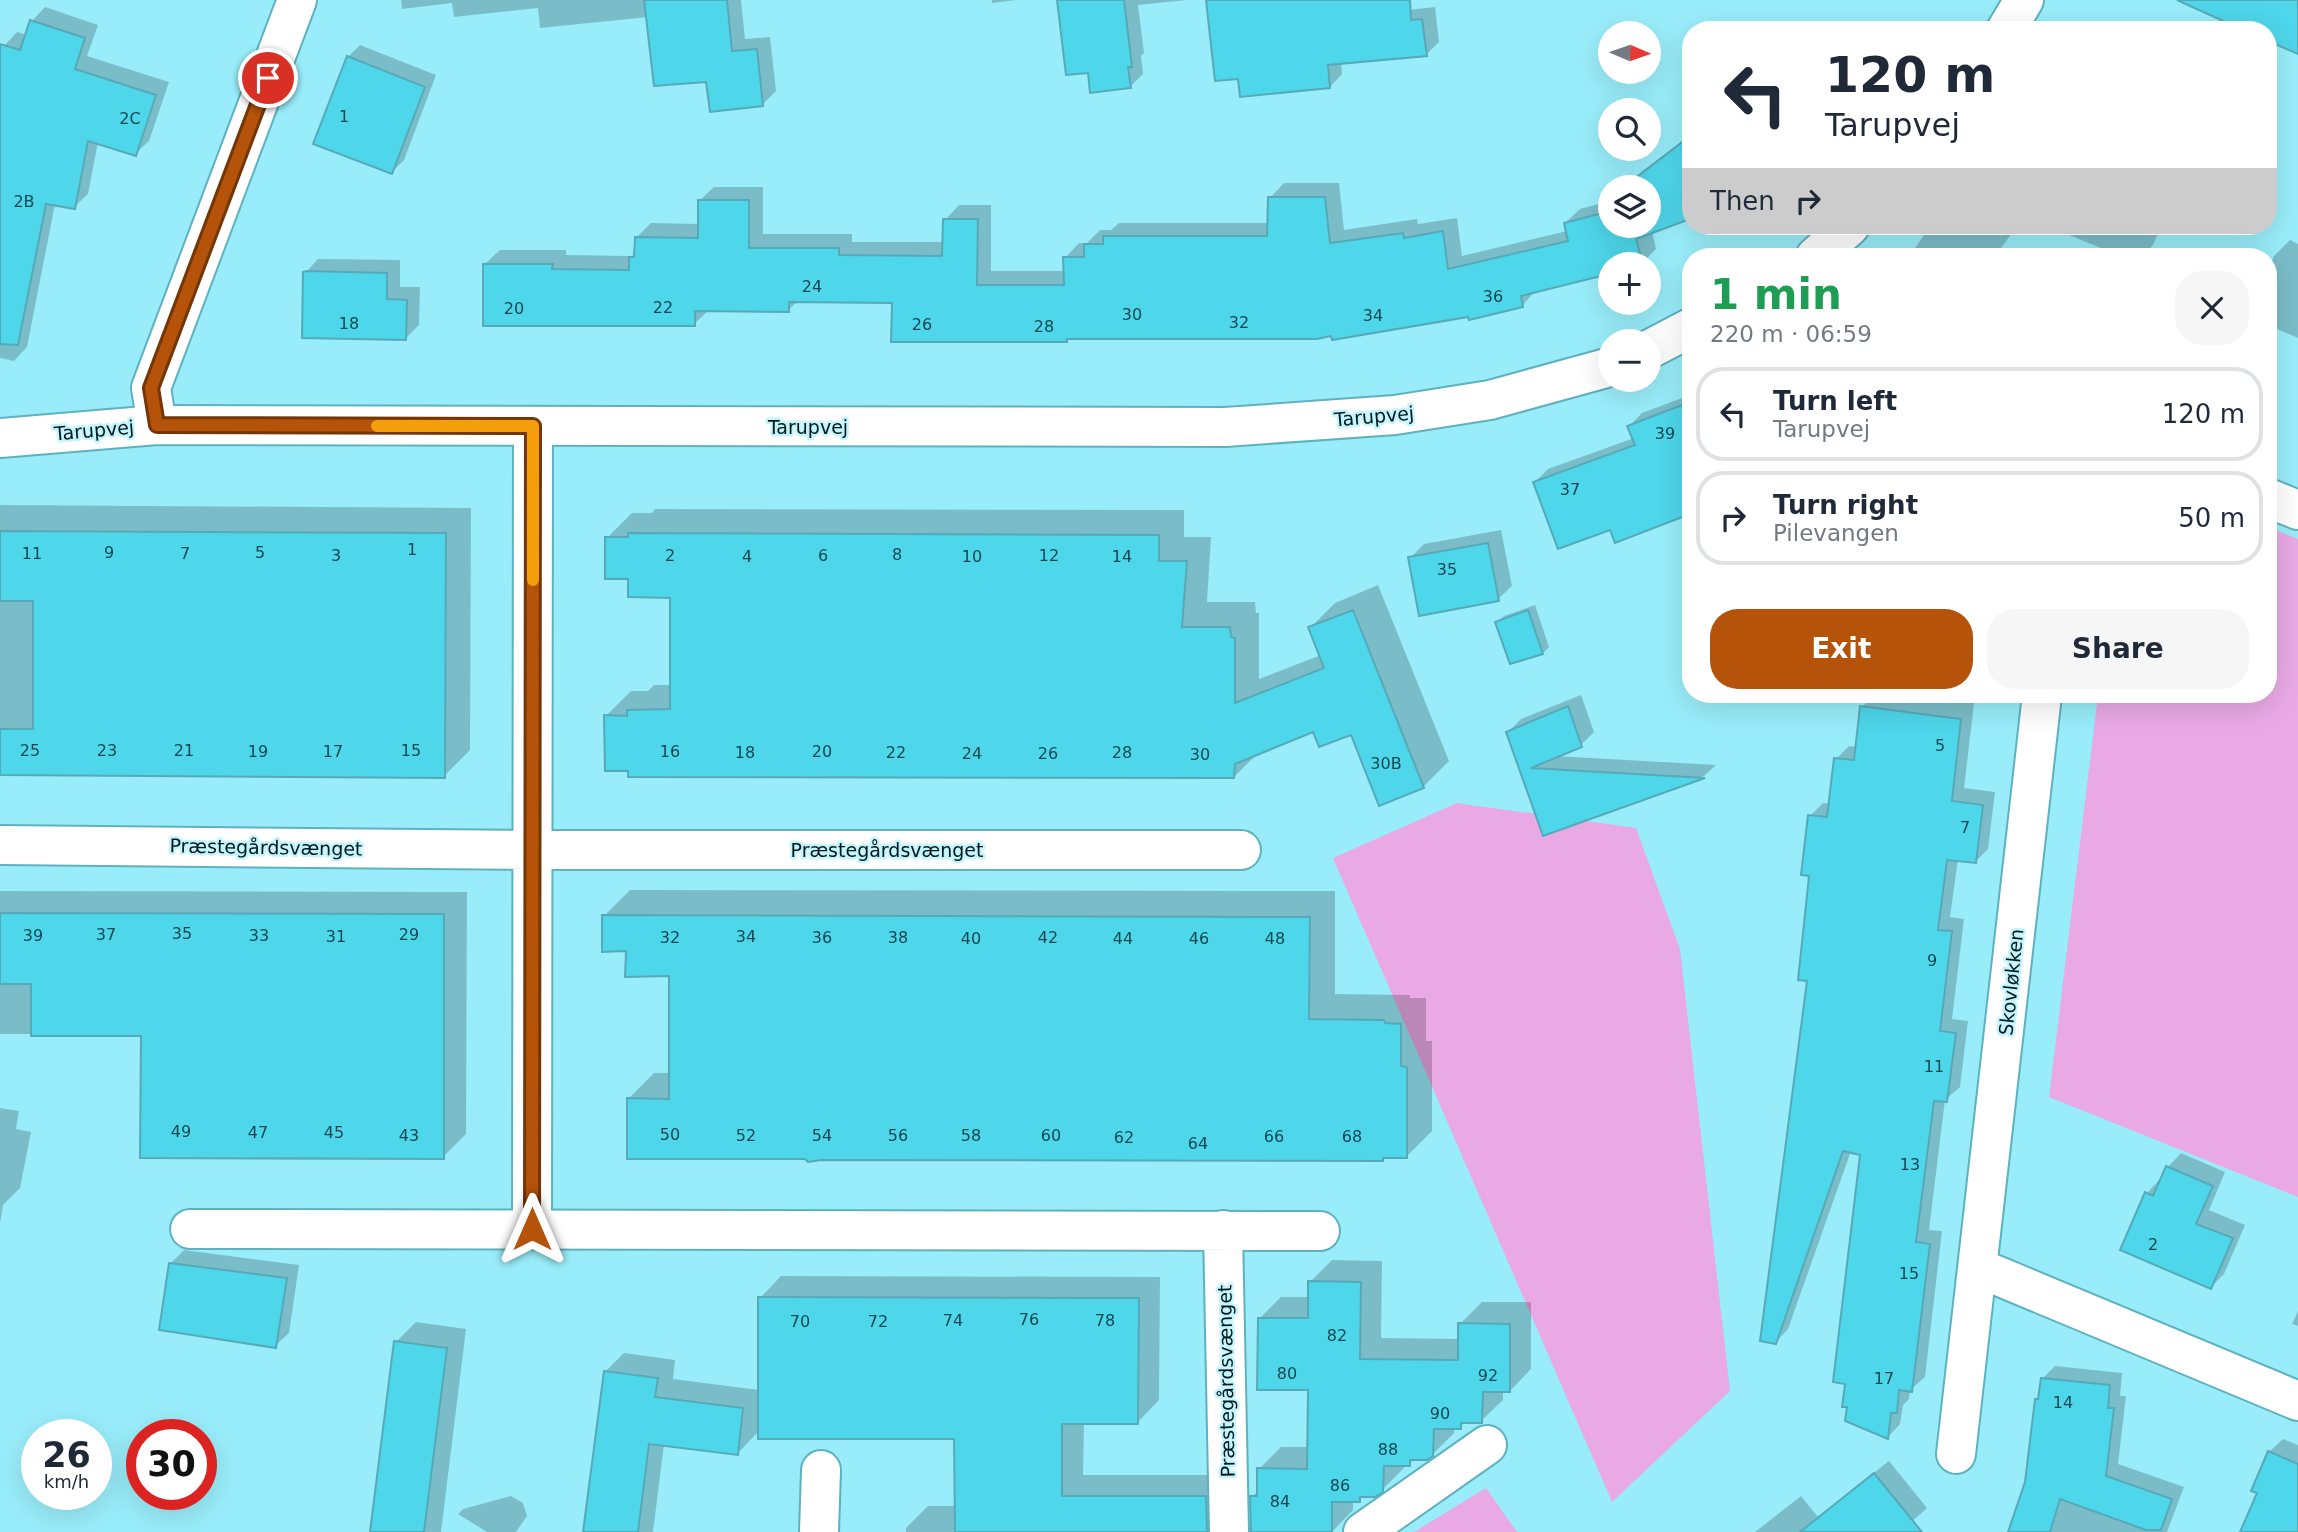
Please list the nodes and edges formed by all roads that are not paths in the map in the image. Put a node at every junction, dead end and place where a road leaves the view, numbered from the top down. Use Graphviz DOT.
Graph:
graph roads {
  1 [pos="297,0"];
  2 [pos="2024,0"];
  3 [pos="2011,21"];
  4 [pos="1840,235"];
  5 [pos="1825,248"];
  6 [pos="1682,332"];
  7 [pos="1661,343"];
  8 [pos="1598,370"];
  9 [pos="157,425"];
  10 [pos="533,426"];
  11 [pos="0,438"];
  12 [pos="2277,502"];
  13 [pos="2298,510"];
  14 [pos="2041,703"];
  15 [pos="0,845"];
  16 [pos="532,850"];
  17 [pos="1241,850"];
  18 [pos="190,1229"];
  19 [pos="532,1229"];
  20 [pos="1223,1230"];
  21 [pos="1320,1231"];
  22 [pos="1979,1268"];
  23 [pos="2298,1401"];
  24 [pos="1488,1445"];
  25 [pos="1956,1454"];
  26 [pos="821,1470"];
  27 [pos="820,1532"];
  28 [pos="1229,1532"];
  29 [pos="1363,1532"];
  1 -- 9 [label="street"];
  2 -- 3 [label="street"];
  4 -- 5 [label="street"];
  6 -- 7 [label="street"];
  8 -- 10 [label="street, Tarupvej"];
  9 -- 10 [label="street, Tarupvej"];
  9 -- 11 [label="street, Tarupvej"];
  10 -- 16 [label="street"];
  12 -- 13 [label="street"];
  14 -- 22 [label="street, Skovløkken"];
  15 -- 16 [label="street, Præstegårdsvænget"];
  16 -- 17 [label="street, Præstegårdsvænget"];
  16 -- 19 [label="street"];
  18 -- 19 [label="street"];
  19 -- 20 [label="street"];
  20 -- 21 [label="street"];
  20 -- 28 [label="street, Præstegårdsvænget"];
  22 -- 23 [label="street"];
  22 -- 25 [label="street, Skovløkken"];
  24 -- 29 [label="street"];
  26 -- 27 [label="street"];
}
